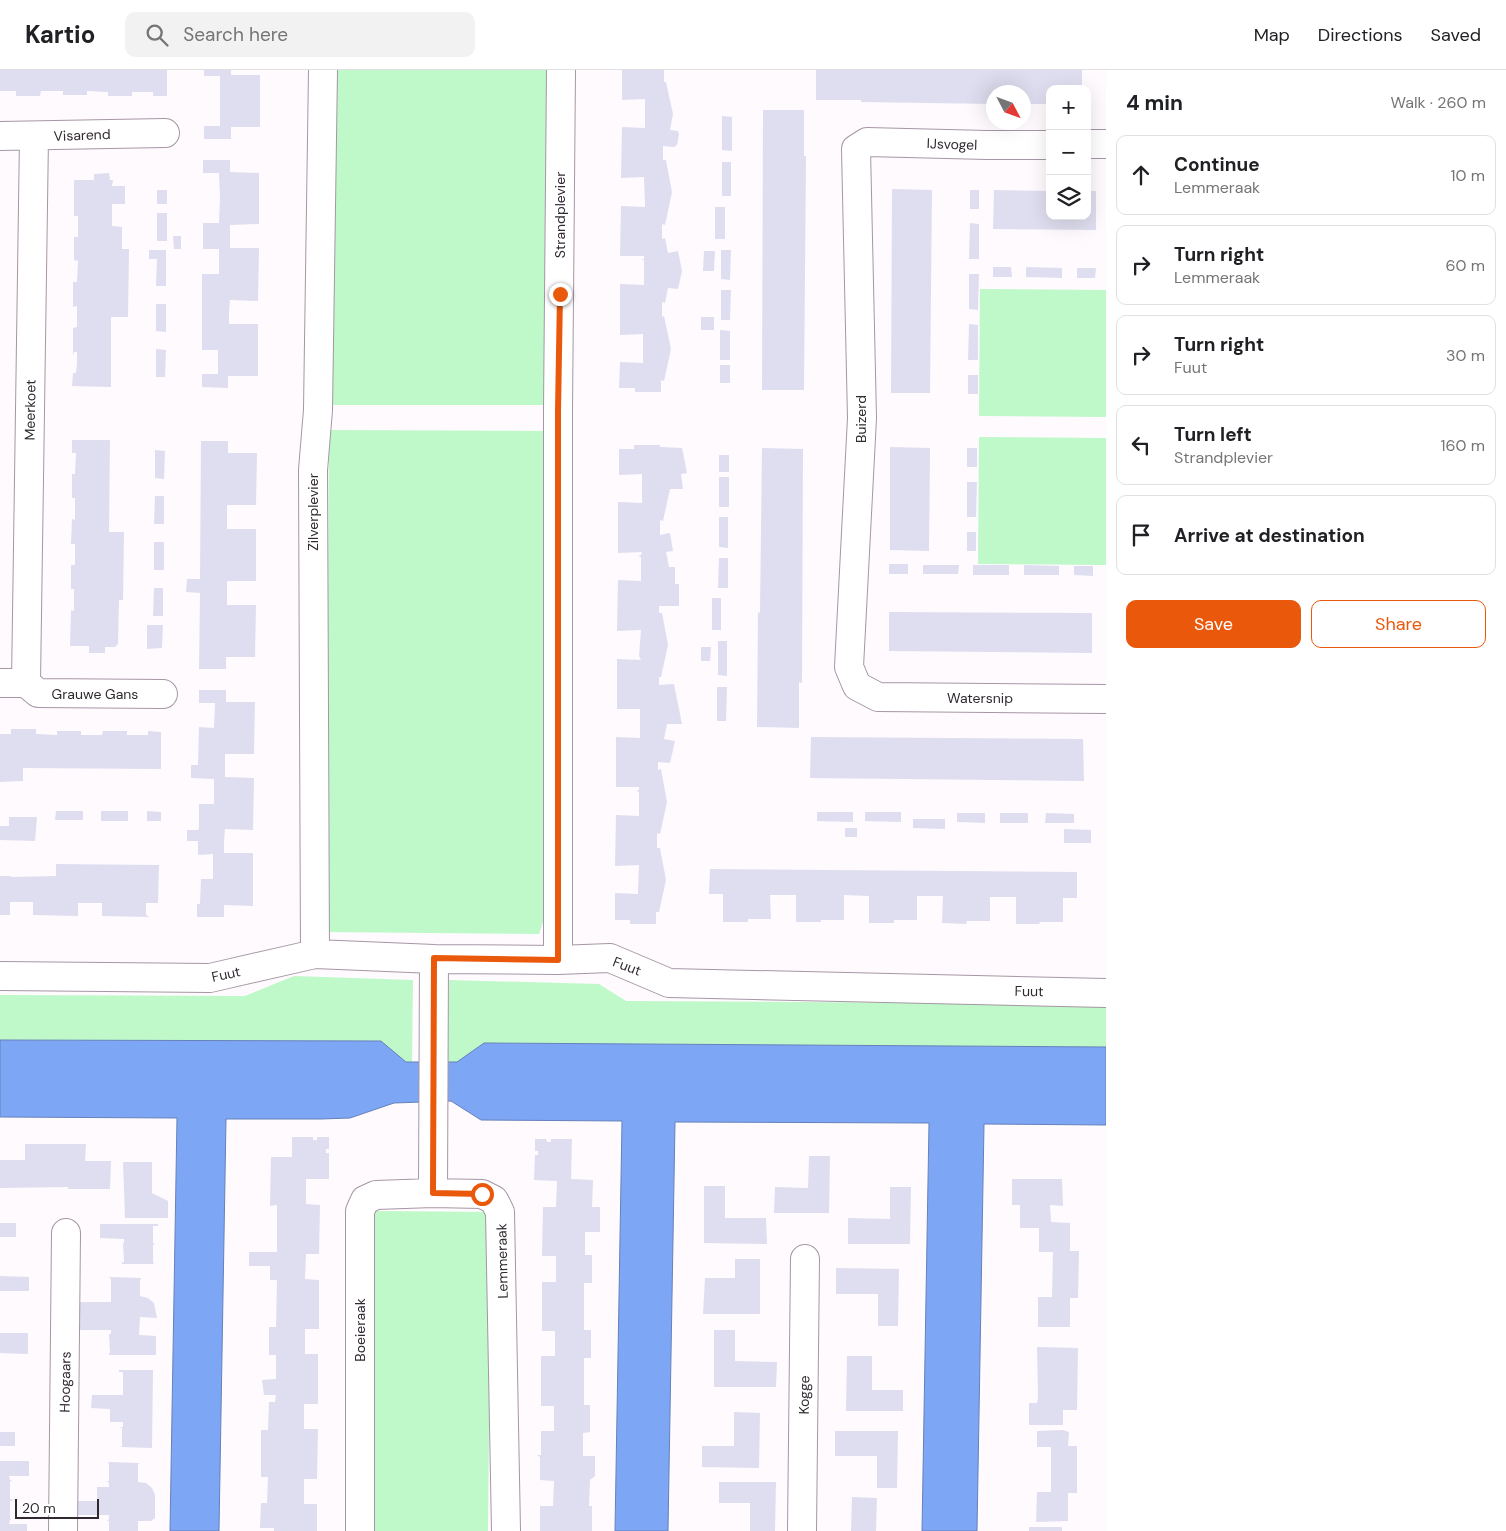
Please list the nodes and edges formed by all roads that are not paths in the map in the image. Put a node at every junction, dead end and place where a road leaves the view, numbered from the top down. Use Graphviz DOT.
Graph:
graph roads {
  1 [pos="323,70"];
  2 [pos="561,70"];
  3 [pos="165,133"];
  4 [pos="0,136"];
  5 [pos="34,137"];
  6 [pos="1091,144"];
  7 [pos="1106,144"];
  8 [pos="1046,145"];
  9 [pos="856,149"];
  10 [pos="13,683"];
  11 [pos="857,686"];
  12 [pos="163,694"];
  13 [pos="1106,699"];
  14 [pos="315,954"];
  15 [pos="434,958"];
  16 [pos="558,960"];
  17 [pos="0,976"];
  18 [pos="1106,993"];
  19 [pos="433,1193"];
  20 [pos="66,1233"];
  21 [pos="805,1259"];
  22 [pos="63,1531"];
  23 [pos="360,1531"];
  24 [pos="506,1531"];
  25 [pos="802,1531"];
  1 -- 14 [label="street, Zilverplevier"];
  2 -- 16 [label="street, Strandplevier"];
  3 -- 5 [label="street, Visarend"];
  4 -- 5 [label="street, Visarend"];
  5 -- 10 [label="street, Meerkoet"];
  6 -- 7 [label="street"];
  8 -- 9 [label="street, IJsvogel"];
  9 -- 11 [label="street, Buizerd"];
  10 -- 12 [label="street, Grauwe Gans"];
  11 -- 13 [label="street, Watersnip"];
  14 -- 15 [label="street, Fuut"];
  14 -- 17 [label="street, Fuut"];
  15 -- 16 [label="street, Fuut"];
  15 -- 19 [label="street"];
  16 -- 18 [label="street, Fuut"];
  19 -- 23 [label="street, Boeieraak"];
  19 -- 24 [label="street, Lemmeraak"];
  20 -- 22 [label="street, Hoogaars"];
  21 -- 25 [label="street, Kogge"];
}
